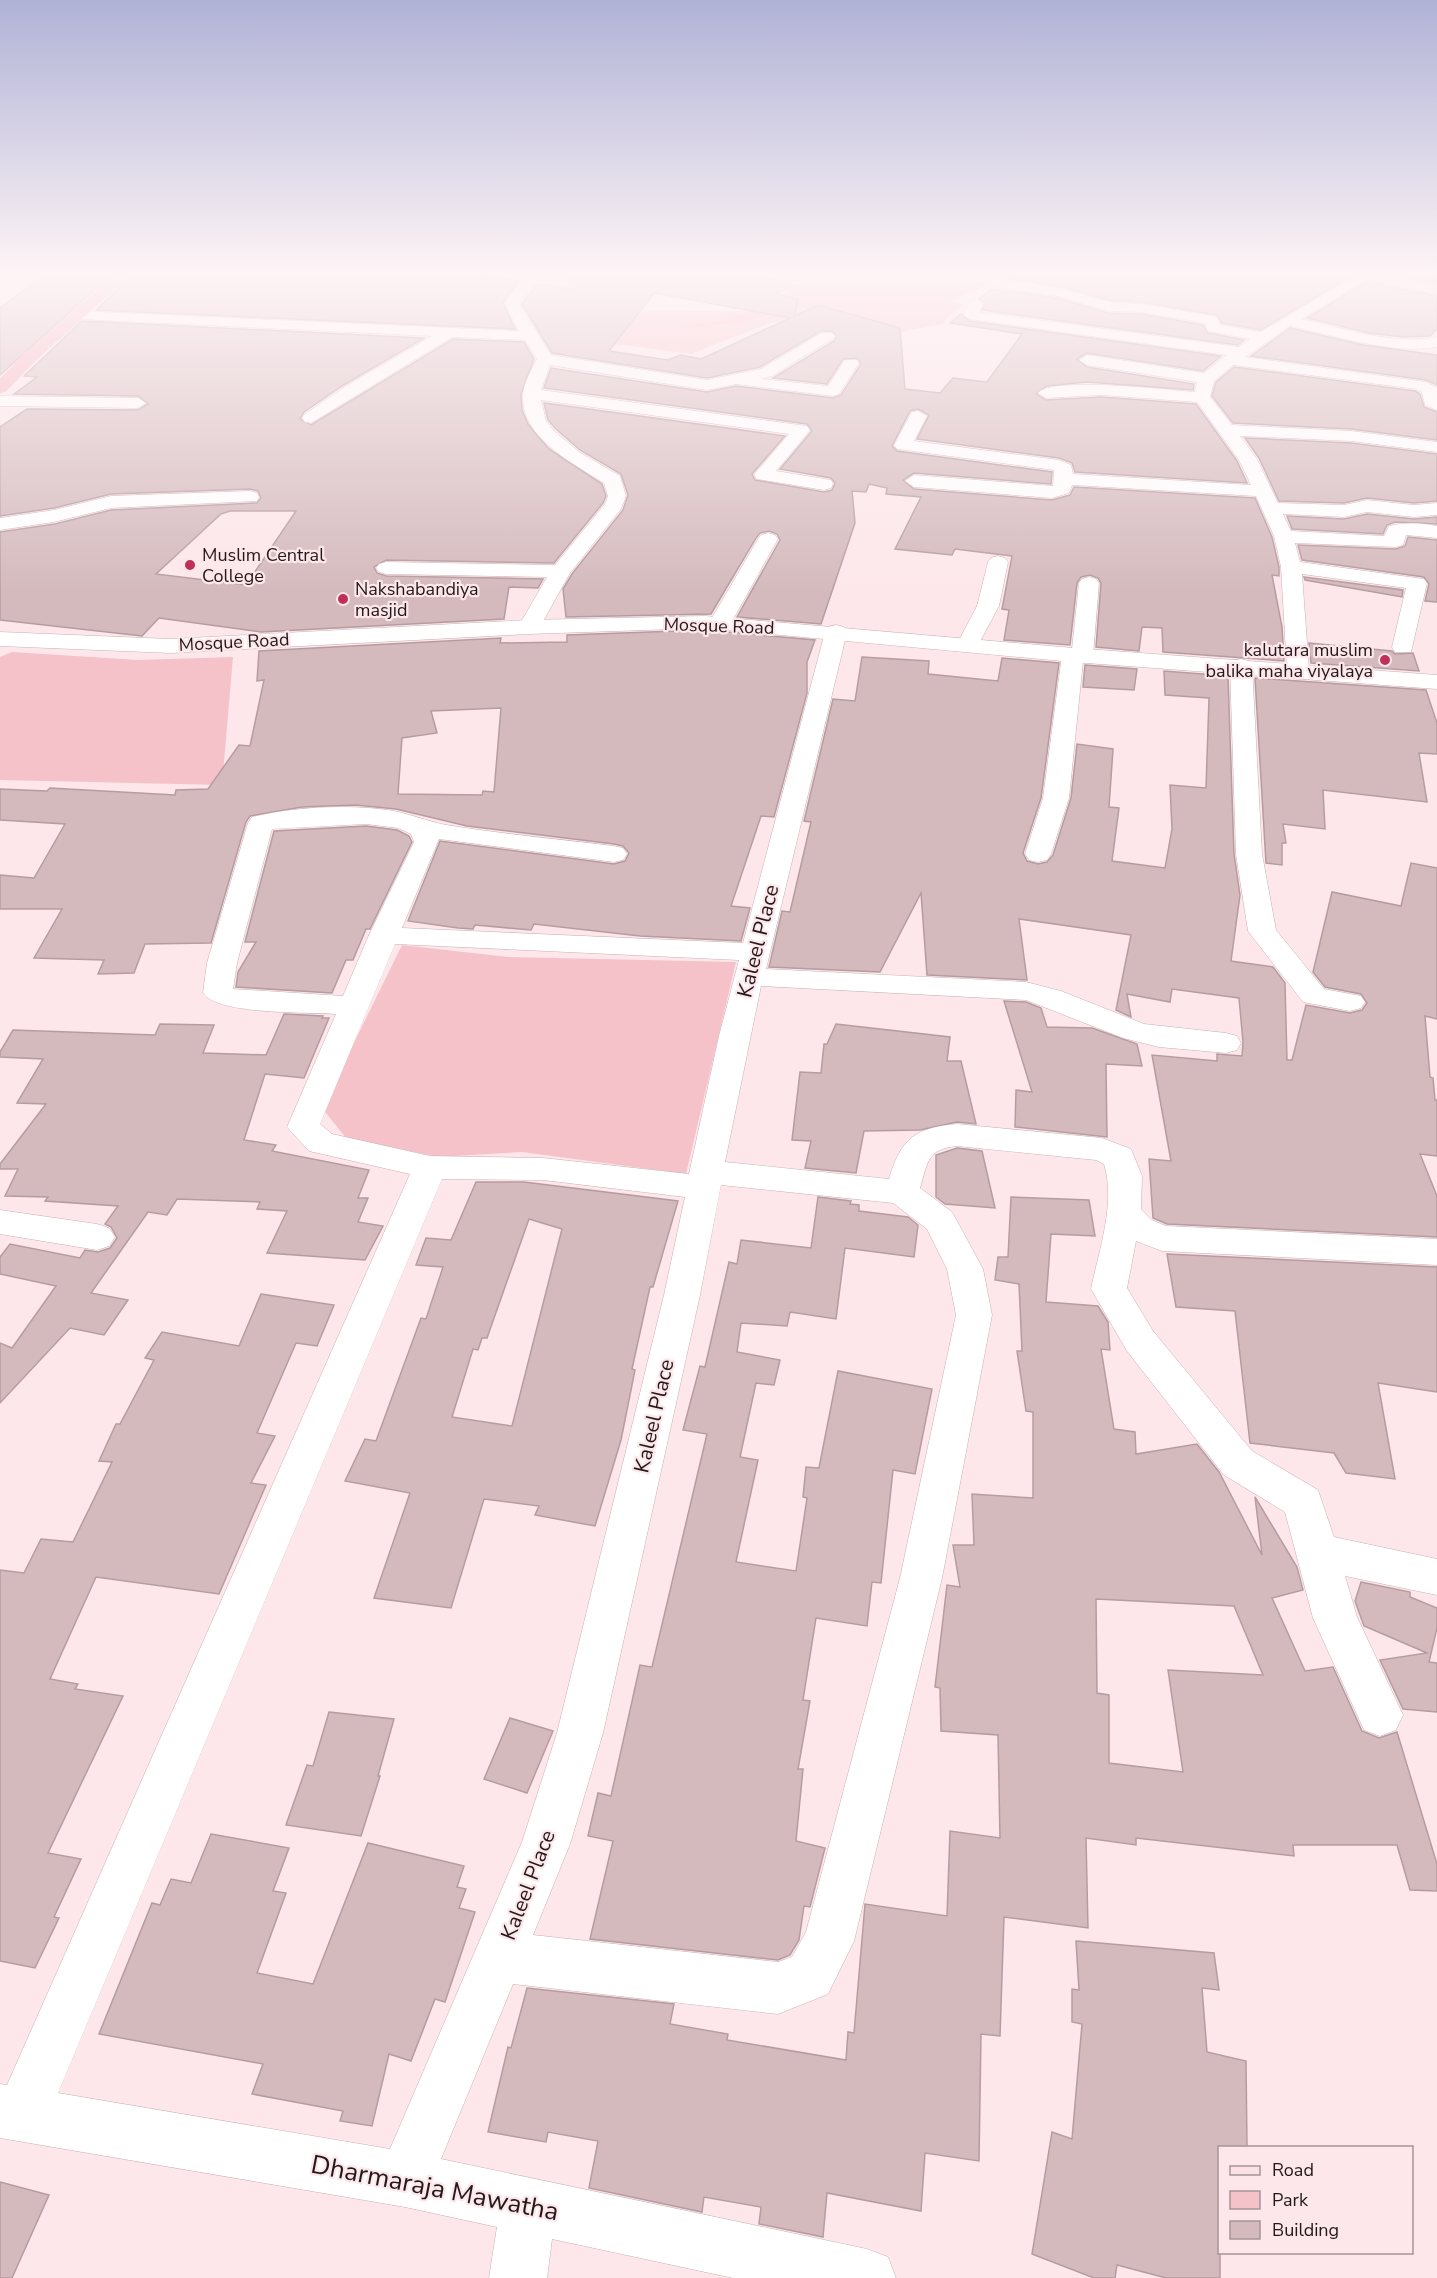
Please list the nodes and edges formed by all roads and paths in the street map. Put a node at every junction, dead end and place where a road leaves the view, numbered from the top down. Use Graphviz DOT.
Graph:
graph roads {
  1 [pos="369,379"];
  2 [pos="537,379"];
  3 [pos="672,379"];
  4 [pos="728,379"];
  5 [pos="841,379"];
  6 [pos="1145,379"];
  7 [pos="1206,379"];
  8 [pos="1384,379"];
  9 [pos="724,380"];
  10 [pos="1179,384"];
  11 [pos="1046,393"];
  12 [pos="531,394"];
  13 [pos="1202,398"];
  14 [pos="0,401"];
  15 [pos="138,403"];
  16 [pos="1437,405"];
  17 [pos="0,416"];
  18 [pos="918,416"];
  19 [pos="310,418"];
  20 [pos="76,419"];
  21 [pos="1227,430"];
  22 [pos="1437,447"];
  23 [pos="1063,479"];
  24 [pos="914,481"];
  25 [pos="824,484"];
  26 [pos="250,497"];
  27 [pos="1266,499"];
  28 [pos="1437,509"];
  29 [pos="0,524"];
  30 [pos="1437,532"];
  31 [pos="1284,536"];
  32 [pos="768,539"];
  33 [pos="998,562"];
  34 [pos="1292,567"];
  35 [pos="386,568"];
  36 [pos="561,571"];
  37 [pos="1089,583"];
  38 [pos="720,623"];
  39 [pos="529,627"];
  40 [pos="836,632"];
  41 [pos="0,639"];
  42 [pos="968,645"];
  43 [pos="1403,647"];
  44 [pos="1077,655"];
  45 [pos="1241,666"];
  46 [pos="1298,670"];
  47 [pos="1437,682"];
  48 [pos="417,825"];
  49 [pos="614,854"];
  50 [pos="1038,854"];
  51 [pos="383,935"];
  52 [pos="753,964"];
  53 [pos="1350,1002"];
  54 [pos="353,1006"];
  55 [pos="1226,1043"];
  56 [pos="430,1167"];
  57 [pos="705,1180"];
  58 [pos="902,1192"];
  59 [pos="1124,1213"];
  60 [pos="0,1222"];
  61 [pos="97,1237"];
  62 [pos="1437,1252"];
  63 [pos="1317,1551"];
  64 [pos="1437,1577"];
  65 [pos="1380,1715"];
  66 [pos="500,1957"];
  67 [pos="10,2114"];
  68 [pos="405,2179"];
  69 [pos="528,2205"];
  70 [pos="518,2278"];
  71 [pos="867,2278"];
  1 -- 19 [label="street"];
  2 -- 12 [label="street"];
  3 -- 9 [label="street"];
  4 -- 9 [label="street"];
  5 -- 9 [label="street"];
  6 -- 10 [label="street"];
  7 -- 13 [label="street"];
  8 -- 16 [label="street"];
  11 -- 13 [label="street"];
  12 -- 25 [label="street"];
  12 -- 36 [label="street"];
  13 -- 21 [label="street"];
  14 -- 15 [label="street"];
  17 -- 20 [label="street"];
  18 -- 23 [label="street"];
  21 -- 22 [label="street"];
  21 -- 27 [label="street"];
  23 -- 24 [label="street"];
  23 -- 27 [label="street"];
  26 -- 29 [label="street"];
  27 -- 28 [label="street"];
  27 -- 31 [label="street"];
  30 -- 31 [label="street"];
  31 -- 34 [label="street"];
  32 -- 38 [label="street"];
  33 -- 42 [label="street"];
  34 -- 43 [label="street"];
  34 -- 46 [label="street"];
  35 -- 36 [label="street"];
  36 -- 39 [label="street"];
  37 -- 44 [label="street"];
  38 -- 39 [label="street, Mosque Road"];
  38 -- 40 [label="street, Mosque Road"];
  39 -- 41 [label="street, Mosque Road"];
  40 -- 42 [label="street, Mosque Road"];
  40 -- 52 [label="street, Kaleel Place"];
  42 -- 44 [label="street, Mosque Road"];
  44 -- 45 [label="street, Mosque Road"];
  44 -- 50 [label="street"];
  45 -- 46 [label="street, Mosque Road"];
  45 -- 53 [label="street"];
  46 -- 47 [label="street, Mosque Road"];
  48 -- 49 [label="street"];
  48 -- 51 [label="street"];
  48 -- 54 [label="street"];
  51 -- 52 [label="street"];
  51 -- 54 [label="street"];
  52 -- 55 [label="street"];
  52 -- 57 [label="street, Kaleel Place"];
  54 -- 56 [label="street"];
  56 -- 57 [label="street"];
  56 -- 67 [label="street"];
  57 -- 58 [label="street"];
  57 -- 66 [label="street, Kaleel Place"];
  58 -- 59 [label="street"];
  58 -- 66 [label="street"];
  59 -- 62 [label="street"];
  59 -- 63 [label="street"];
  60 -- 61 [label="street"];
  63 -- 64 [label="street"];
  63 -- 65 [label="street"];
  66 -- 68 [label="street, Kaleel Place"];
  67 -- 68 [label="street, Dharmaraja Mawatha"];
  68 -- 69 [label="street, Dharmaraja Mawatha"];
  69 -- 70 [label="street"];
  69 -- 71 [label="street, Dharmaraja Mawatha"];
}
